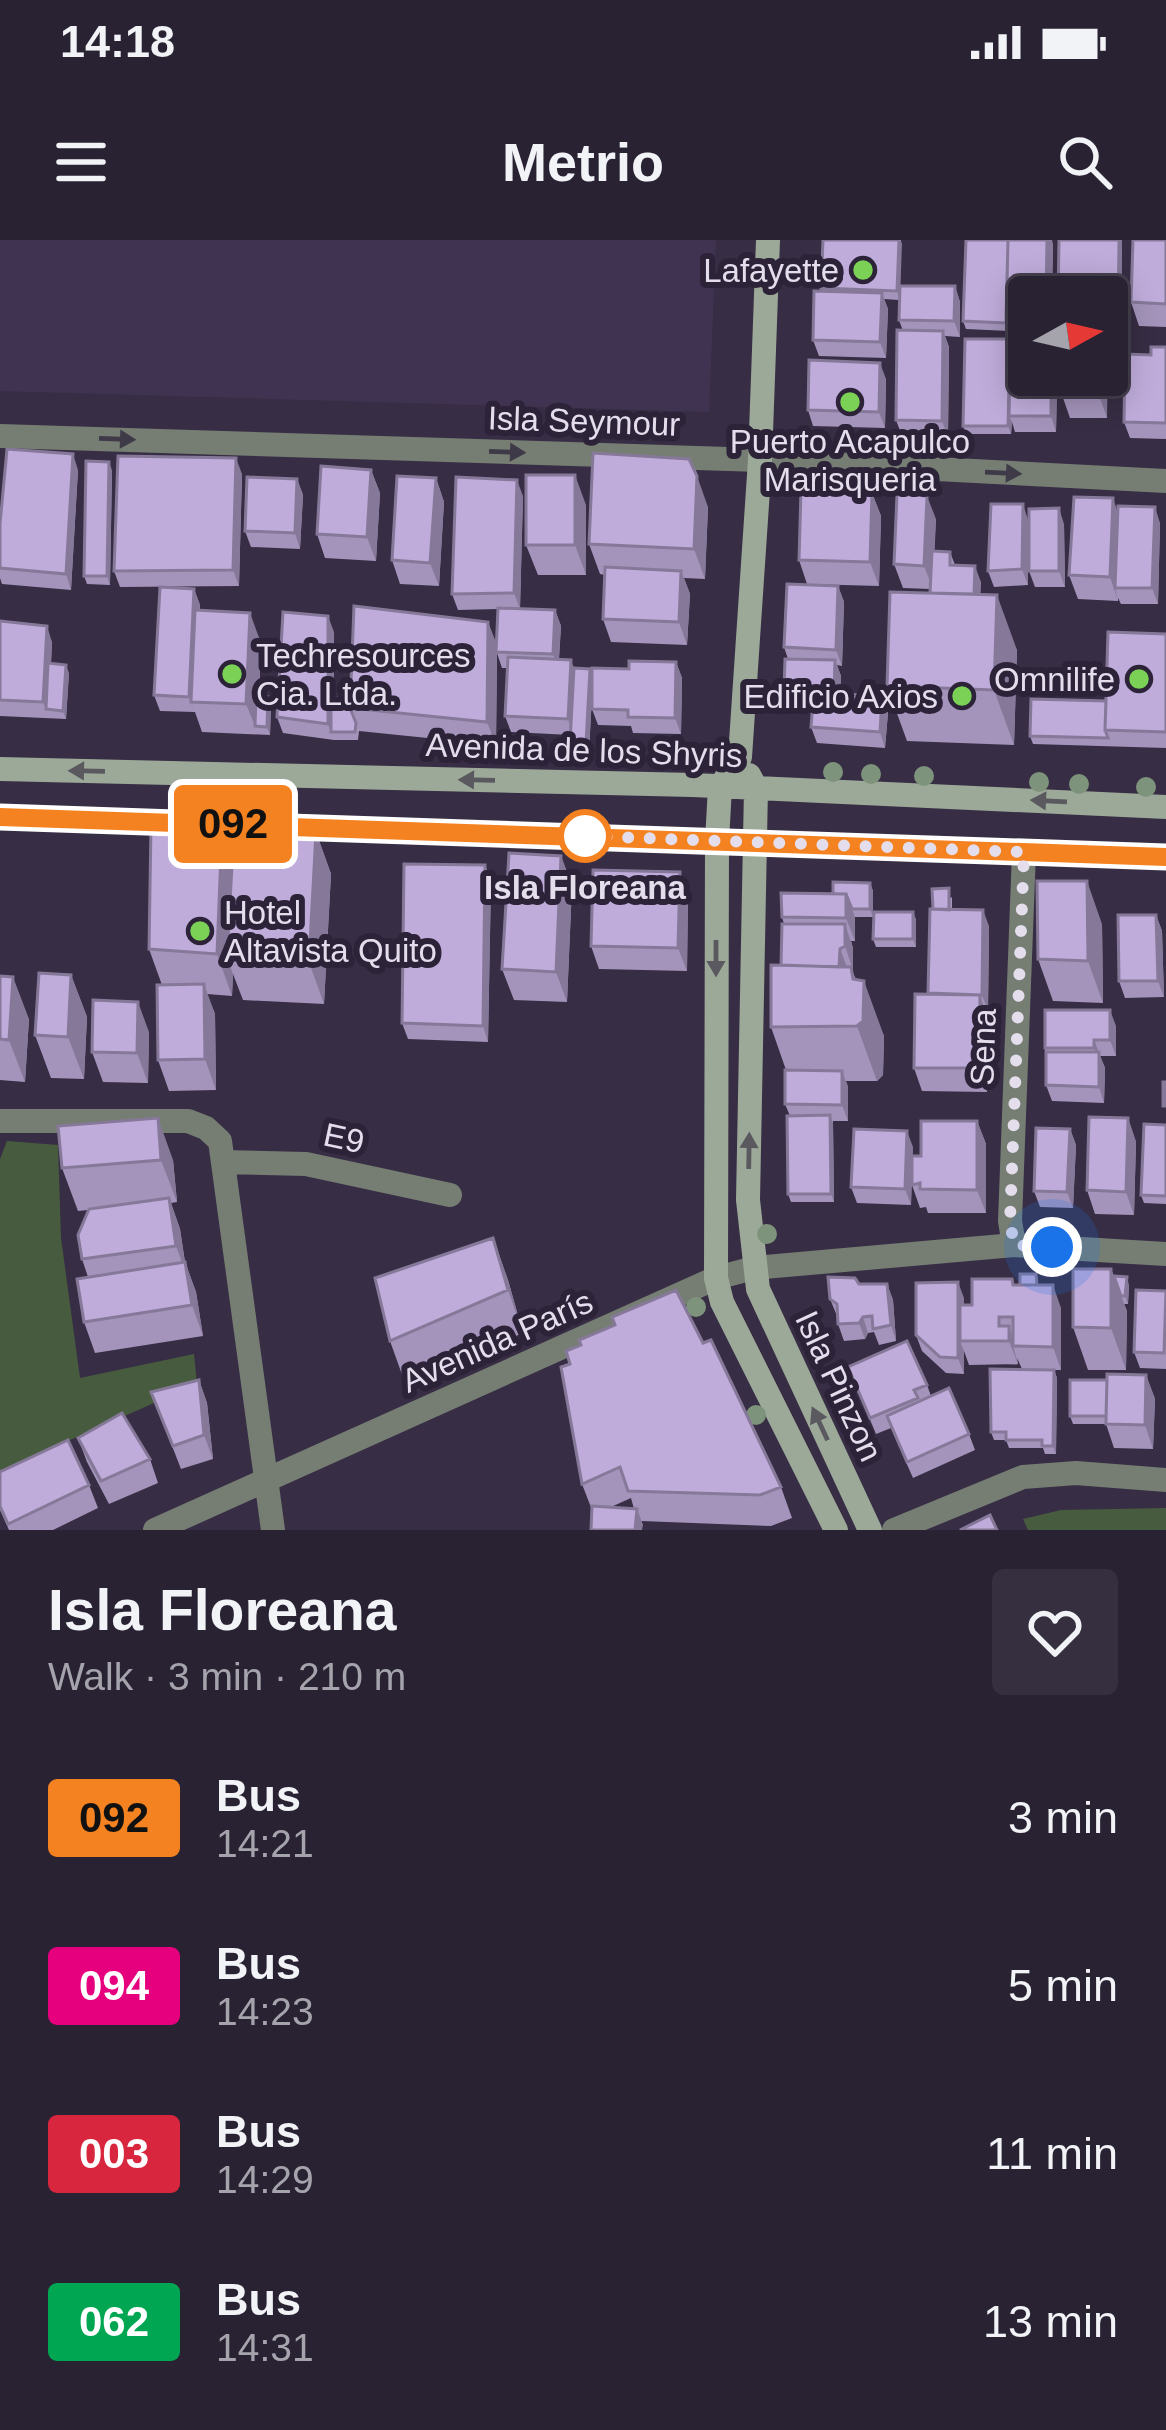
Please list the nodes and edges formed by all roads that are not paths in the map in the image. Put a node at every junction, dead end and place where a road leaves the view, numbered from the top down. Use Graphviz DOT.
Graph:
graph roads {
  1 [pos="768,240"];
  2 [pos="0,436"];
  3 [pos="760,460"];
  4 [pos="1166,481"];
  5 [pos="740,757"];
  6 [pos="0,769"];
  7 [pos="720,787"];
  8 [pos="756,788"];
  9 [pos="1166,807"];
  10 [pos="0,817"];
  11 [pos="717,841"];
  12 [pos="755,842"];
  13 [pos="1024,852"];
  14 [pos="1166,856"];
  15 [pos="0,1121"];
  16 [pos="223,1162"];
  17 [pos="450,1195"];
  18 [pos="1014,1245"];
  19 [pos="1166,1254"];
  20 [pos="754,1268"];
  21 [pos="716,1278"];
  22 [pos="268,1480"];
  23 [pos="1166,1480"];
  24 [pos="155,1530"];
  25 [pos="273,1530"];
  26 [pos="836,1530"];
  27 [pos="870,1530"];
  28 [pos="893,1530"];
  1 -- 3 [label="main road"];
  2 -- 3 [label="street, Isla Seymour, one-way"];
  3 -- 4 [label="street, Isla Seymour, one-way"];
  3 -- 5 [label="main road"];
  5 -- 7 [label="main road"];
  5 -- 8 [label="main road"];
  7 -- 6 [label="main road, Avenida de los Shyris, one-way"];
  7 -- 8 [label="main road, Avenida de los Shyris"];
  7 -- 11 [label="main road"];
  9 -- 8 [label="main road, Avenida de los Shyris, one-way"];
  8 -- 12 [label="main road"];
  10 -- 11 [label="main road"];
  11 -- 12 [label="main road"];
  11 -- 21 [label="main road, one-way"];
  12 -- 13 [label="main road"];
  20 -- 12 [label="main road, one-way"];
  13 -- 14 [label="main road"];
  13 -- 18 [label="street, Sena"];
  15 -- 16 [label="street"];
  16 -- 17 [label="street, E9"];
  16 -- 22 [label="street"];
  18 -- 19 [label="street, Avenida París"];
  18 -- 20 [label="street, Avenida París"];
  20 -- 21 [label="street, Avenida París"];
  27 -- 20 [label="main road, Isla Pinzon, one-way"];
  21 -- 22 [label="street, Avenida París"];
  21 -- 26 [label="main road, Isla Pinzon"];
  22 -- 24 [label="street, Avenida París"];
  22 -- 25 [label="street"];
  23 -- 28 [label="street"];
}
